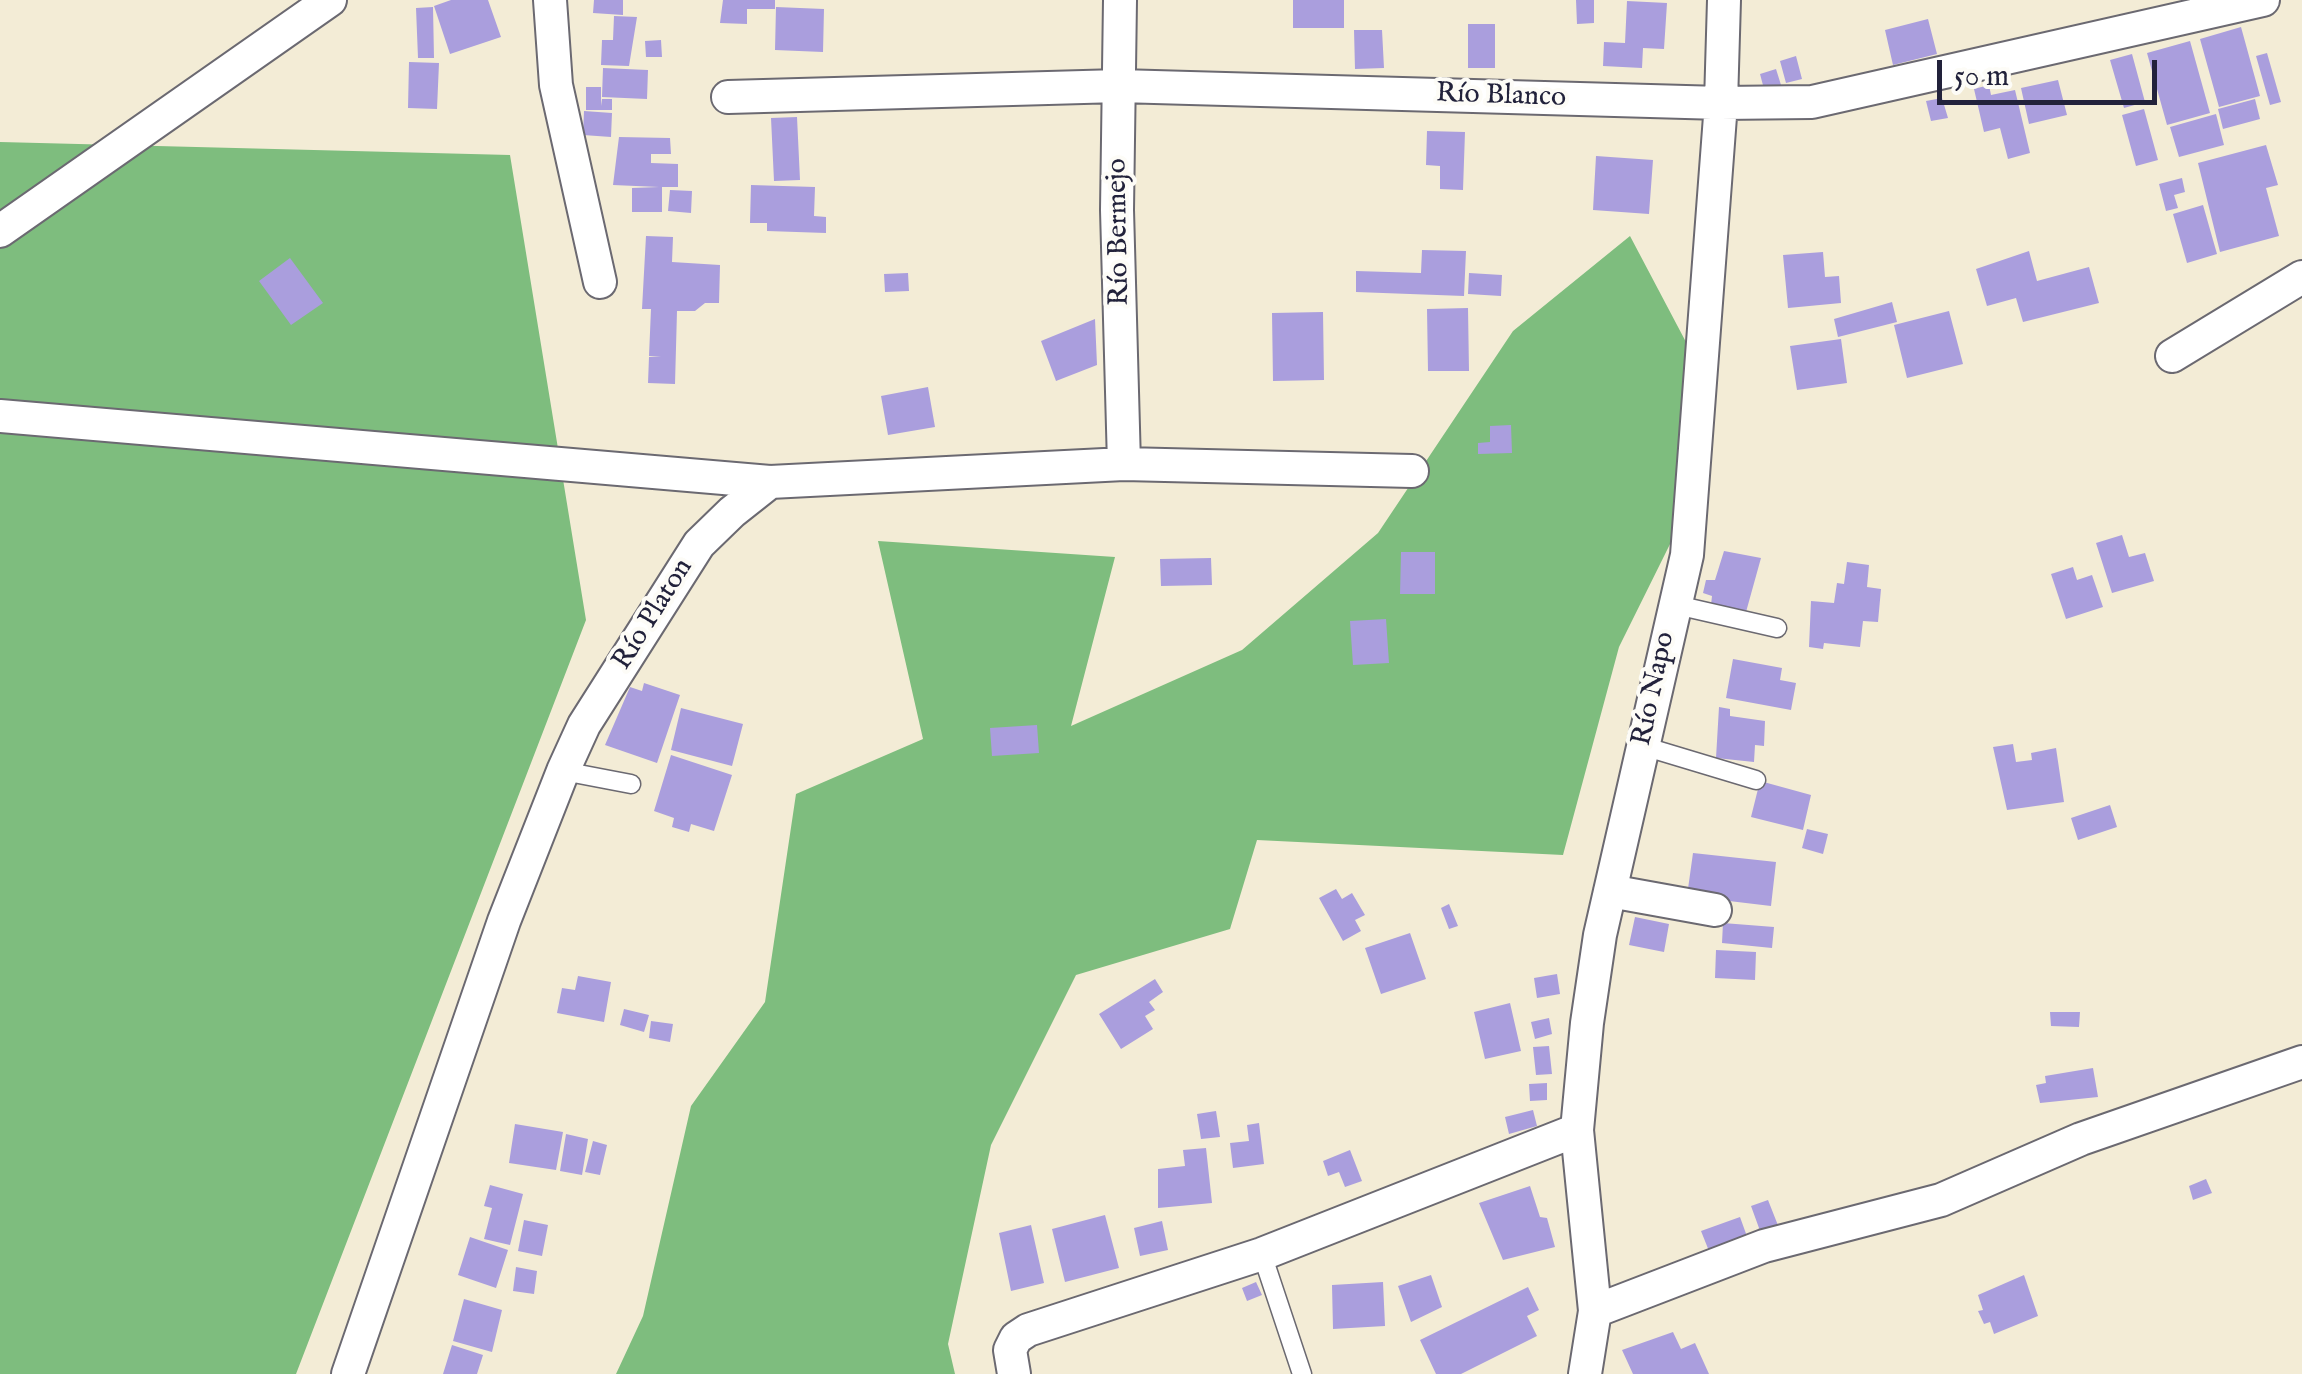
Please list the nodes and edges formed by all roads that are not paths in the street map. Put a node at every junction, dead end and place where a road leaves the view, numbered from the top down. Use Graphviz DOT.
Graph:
graph roads {
  1 [pos="330,0"];
  2 [pos="550,0"];
  3 [pos="1120,0"];
  4 [pos="1724,0"];
  5 [pos="2263,0"];
  6 [pos="1119,86"];
  7 [pos="728,97"];
  8 [pos="1721,104"];
  9 [pos="0,231"];
  10 [pos="2302,277"];
  11 [pos="600,282"];
  12 [pos="2172,356"];
  13 [pos="0,416"];
  14 [pos="1124,464"];
  15 [pos="1412,471"];
  16 [pos="770,482"];
  17 [pos="1672,604"];
  18 [pos="1777,628"];
  19 [pos="1644,746"];
  20 [pos="564,771"];
  21 [pos="1756,780"];
  22 [pos="632,784"];
  23 [pos="1610,891"];
  24 [pos="1715,910"];
  25 [pos="2302,1062"];
  26 [pos="1577,1130"];
  27 [pos="1262,1254"];
  28 [pos="1594,1311"];
  29 [pos="348,1374"];
  30 [pos="1014,1374"];
  31 [pos="1302,1374"];
  32 [pos="1585,1374"];
  1 -- 9 [label="street"];
  2 -- 11 [label="street"];
  3 -- 6 [label="street, Río Bermejo"];
  4 -- 8 [label="street, Río Napo"];
  5 -- 8 [label="street, Río Blanco"];
  6 -- 7 [label="street, Río Blanco"];
  6 -- 8 [label="street, Río Blanco"];
  6 -- 14 [label="street, Río Bermejo"];
  8 -- 17 [label="street, Río Napo"];
  10 -- 12 [label="street"];
  13 -- 16 [label="street"];
  14 -- 15 [label="street"];
  14 -- 16 [label="street"];
  16 -- 20 [label="street, Río Platon"];
  17 -- 18 [label="lane"];
  17 -- 19 [label="street, Río Napo"];
  19 -- 21 [label="lane"];
  19 -- 23 [label="street, Río Napo"];
  20 -- 22 [label="lane"];
  20 -- 29 [label="street, Río Platon"];
  23 -- 24 [label="street"];
  23 -- 26 [label="street, Río Napo"];
  25 -- 28 [label="street"];
  26 -- 27 [label="street"];
  26 -- 28 [label="street, Río Napo"];
  27 -- 30 [label="street"];
  27 -- 31 [label="lane"];
  28 -- 32 [label="street, Río Napo"];
}
